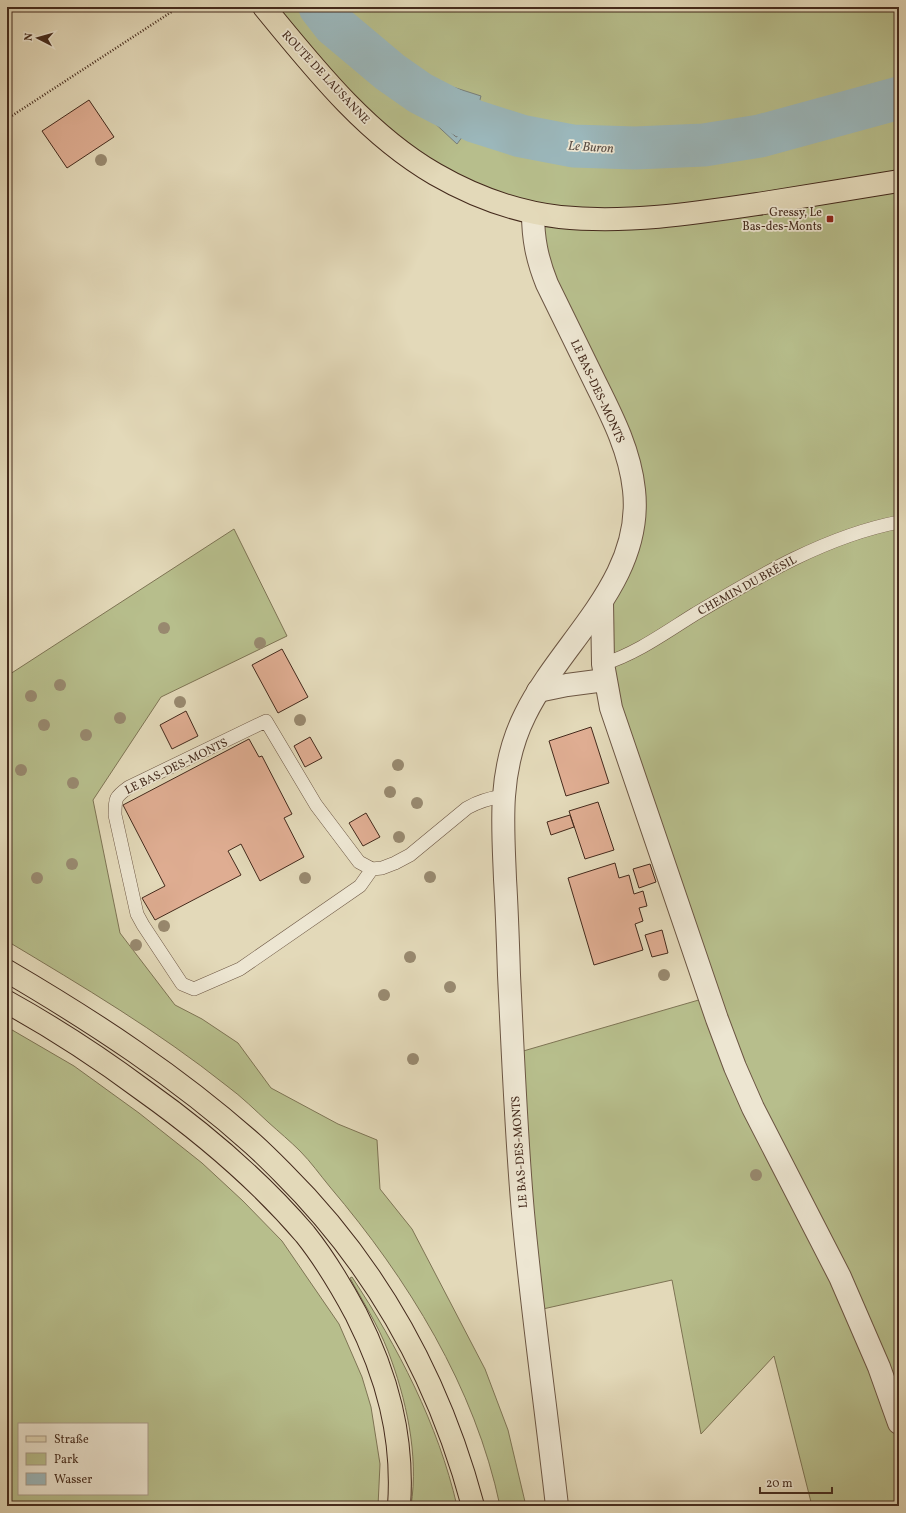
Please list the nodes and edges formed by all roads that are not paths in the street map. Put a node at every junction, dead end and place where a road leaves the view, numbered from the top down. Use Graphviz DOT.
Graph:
graph roads {
  1 [pos="264,7"];
  2 [pos="899,181"];
  3 [pos="534,213"];
  4 [pos="899,522"];
  5 [pos="602,602"];
  6 [pos="604,672"];
  7 [pos="538,691"];
  8 [pos="504,796"];
  9 [pos="372,869"];
  10 [pos="7,971"];
  11 [pos="7,1002"];
  12 [pos="899,1423"];
  13 [pos="399,1506"];
  14 [pos="473,1506"];
  15 [pos="557,1506"];
  1 -- 3 [label="main road, ROUTE DE LAUSANNE"];
  2 -- 3 [label="main road, ROUTE DE LAUSANNE"];
  3 -- 5 [label="street, LE BAS-DES-MONTS"];
  4 -- 6 [label="lane, CHEMIN DU BRÉSIL"];
  5 -- 6 [label="street"];
  5 -- 7 [label="street, LE BAS-DES-MONTS"];
  6 -- 7 [label="street"];
  6 -- 12 [label="street"];
  7 -- 8 [label="street, LE BAS-DES-MONTS"];
  8 -- 9 [label="lane"];
  8 -- 15 [label="street, LE BAS-DES-MONTS"];
  9 -- 9 [label="lane, LE BAS-DES-MONTS"];
  10 -- 14 [label="main road"];
  11 -- 13 [label="main road"];
}
